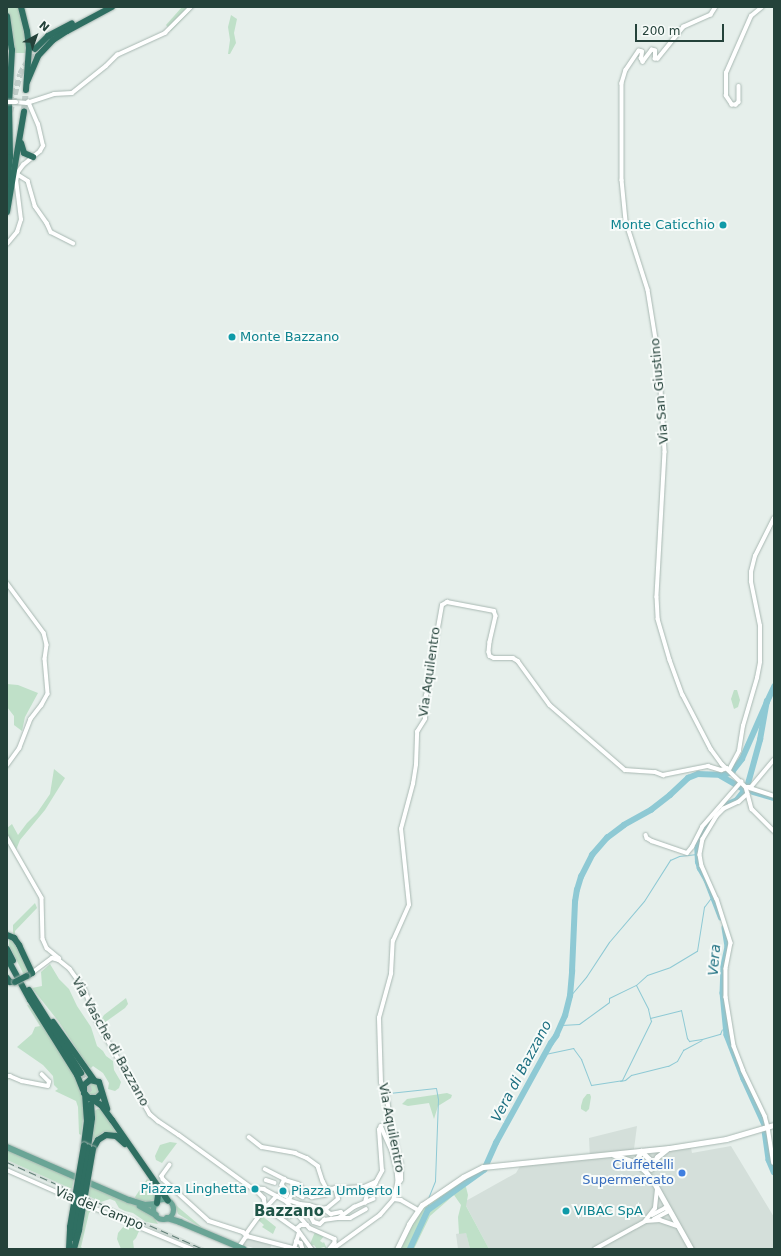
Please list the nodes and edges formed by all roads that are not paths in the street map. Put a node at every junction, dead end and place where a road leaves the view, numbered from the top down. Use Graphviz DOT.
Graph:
graph roads {
  1 [pos="20,7"];
  2 [pos="104,7"];
  3 [pos="112,7"];
  4 [pos="191,7"];
  5 [pos="716,7"];
  6 [pos="762,7"];
  7 [pos="7,16"];
  8 [pos="32,48"];
  9 [pos="26,82"];
  10 [pos="740,86"];
  11 [pos="26,90"];
  12 [pos="7,102"];
  13 [pos="28,102"];
  14 [pos="24,111"];
  15 [pos="8,125"];
  16 [pos="21,136"];
  17 [pos="33,157"];
  18 [pos="7,161"];
  19 [pos="9,170"];
  20 [pos="17,174"];
  21 [pos="7,188"];
  22 [pos="18,192"];
  23 [pos="9,199"];
  24 [pos="7,212"];
  25 [pos="73,243"];
  26 [pos="7,244"];
  27 [pos="774,518"];
  28 [pos="7,583"];
  29 [pos="774,760"];
  30 [pos="7,766"];
  31 [pos="730,771"];
  32 [pos="739,784"];
  33 [pos="747,790"];
  34 [pos="774,796"];
  35 [pos="774,831"];
  36 [pos="646,835"];
  37 [pos="7,837"];
  38 [pos="8,939"];
  39 [pos="7,949"];
  40 [pos="59,960"];
  41 [pos="9,961"];
  42 [pos="7,978"];
  43 [pos="23,978"];
  44 [pos="82,1073"];
  45 [pos="42,1075"];
  46 [pos="7,1076"];
  47 [pos="94,1080"];
  48 [pos="84,1092"];
  49 [pos="102,1093"];
  50 [pos="92,1101"];
  51 [pos="112,1120"];
  52 [pos="769,1127"];
  53 [pos="249,1138"];
  54 [pos="7,1147"];
  55 [pos="88,1147"];
  56 [pos="669,1148"];
  57 [pos="641,1151"];
  58 [pos="607,1154"];
  59 [pos="774,1163"];
  60 [pos="170,1165"];
  61 [pos="265,1169"];
  62 [pos="651,1169"];
  63 [pos="7,1170"];
  64 [pos="644,1170"];
  65 [pos="147,1172"];
  66 [pos="266,1180"];
  67 [pos="285,1180"];
  68 [pos="375,1183"];
  69 [pos="654,1183"];
  70 [pos="154,1184"];
  71 [pos="279,1184"];
  72 [pos="397,1186"];
  73 [pos="335,1188"];
  74 [pos="255,1189"];
  75 [pos="327,1189"];
  76 [pos="294,1192"];
  77 [pos="280,1193"];
  78 [pos="287,1195"];
  79 [pos="277,1196"];
  80 [pos="313,1197"];
  81 [pos="290,1198"];
  82 [pos="373,1199"];
  83 [pos="394,1199"];
  84 [pos="129,1200"];
  85 [pos="168,1201"];
  86 [pos="286,1201"];
  87 [pos="293,1202"];
  88 [pos="156,1203"];
  89 [pos="365,1203"];
  90 [pos="300,1204"];
  91 [pos="310,1205"];
  92 [pos="266,1208"];
  93 [pos="668,1208"];
  94 [pos="324,1209"];
  95 [pos="366,1209"];
  96 [pos="418,1210"];
  97 [pos="173,1211"];
  98 [pos="296,1212"];
  99 [pos="283,1213"];
  100 [pos="344,1214"];
  101 [pos="156,1216"];
  102 [pos="167,1218"];
  103 [pos="340,1218"];
  104 [pos="648,1219"];
  105 [pos="294,1221"];
  106 [pos="314,1222"];
  107 [pos="307,1225"];
  108 [pos="293,1227"];
  109 [pos="679,1228"];
  110 [pos="299,1233"];
  111 [pos="246,1234"];
  112 [pos="213,1236"];
  113 [pos="296,1241"];
  114 [pos="241,1248"];
  115 [pos="71,1249"];
  116 [pos="192,1249"];
  117 [pos="295,1249"];
  118 [pos="303,1249"];
  119 [pos="312,1249"];
  120 [pos="330,1249"];
  121 [pos="333,1249"];
  122 [pos="397,1249"];
  123 [pos="595,1249"];
  124 [pos="691,1249"];
  1 -- 8 [label="highway"];
  2 -- 8 [label="highway"];
  3 -- 9 [label="highway"];
  4 -- 13 [label="street"];
  5 -- 31 [label="street, Via San Giustino"];
  6 -- 10 [label="street"];
  7 -- 15 [label="highway"];
  8 -- 9 [label="highway"];
  9 -- 11 [label="highway"];
  12 -- 13 [label="street, bridge"];
  13 -- 17 [label="street"];
  14 -- 16 [label="highway"];
  15 -- 19 [label="highway"];
  16 -- 17 [label="highway"];
  16 -- 23 [label="highway"];
  17 -- 20 [label="street"];
  18 -- 19 [label="highway"];
  19 -- 21 [label="highway"];
  20 -- 22 [label="street"];
  20 -- 25 [label="street"];
  22 -- 23 [label="highway"];
  22 -- 26 [label="street"];
  23 -- 24 [label="highway"];
  27 -- 31 [label="street"];
  28 -- 30 [label="street"];
  29 -- 33 [label="street"];
  31 -- 32 [label="street, Via San Giustino"];
  31 -- 72 [label="street, Via Aquilentro"];
  32 -- 33 [label="street, Via San Giustino"];
  32 -- 36 [label="street"];
  33 -- 34 [label="street"];
  33 -- 35 [label="street, Via San Giustino"];
  33 -- 52 [label="street"];
  37 -- 40 [label="street, Via Vasche di Bazzano"];
  38 -- 41 [label="highway"];
  38 -- 43 [label="highway"];
  39 -- 41 [label="highway"];
  40 -- 43 [label="street"];
  40 -- 74 [label="street, Via Vasche di Bazzano"];
  41 -- 43 [label="highway"];
  42 -- 43 [label="highway"];
  43 -- 44 [label="highway"];
  43 -- 47 [label="highway"];
  43 -- 48 [label="highway"];
  45 -- 46 [label="street"];
  47 -- 48 [label="highway"];
  47 -- 49 [label="highway"];
  48 -- 50 [label="highway"];
  48 -- 55 [label="highway"];
  49 -- 50 [label="highway"];
  49 -- 51 [label="highway"];
  50 -- 51 [label="highway"];
  50 -- 55 [label="highway"];
  51 -- 65 [label="highway"];
  52 -- 56 [label="main road"];
  52 -- 59 [label="street"];
  53 -- 75 [label="street"];
  54 -- 84 [label="main road"];
  55 -- 70 [label="highway"];
  55 -- 115 [label="highway, bridge"];
  56 -- 57 [label="main road"];
  56 -- 62 [label="main road"];
  57 -- 58 [label="main road"];
  57 -- 62 [label="main road"];
  57 -- 64 [label="main road"];
  58 -- 64 [label="main road"];
  58 -- 96 [label="main road"];
  60 -- 111 [label="street"];
  61 -- 67 [label="street"];
  62 -- 69 [label="main road"];
  63 -- 116 [label="street, Via del Campo"];
  64 -- 69 [label="main road"];
  65 -- 70 [label="highway"];
  65 -- 85 [label="highway"];
  66 -- 71 [label="street"];
  67 -- 71 [label="street"];
  67 -- 80 [label="street"];
  68 -- 72 [label="street"];
  68 -- 73 [label="street"];
  68 -- 89 [label="street"];
  69 -- 93 [label="main road"];
  69 -- 104 [label="street"];
  70 -- 88 [label="highway"];
  71 -- 78 [label="street"];
  72 -- 83 [label="street"];
  73 -- 75 [label="street"];
  73 -- 94 [label="street"];
  74 -- 79 [label="street"];
  74 -- 92 [label="street"];
  75 -- 80 [label="street"];
  76 -- 80 [label="street"];
  76 -- 81 [label="street"];
  76 -- 90 [label="street"];
  77 -- 78 [label="street"];
  78 -- 81 [label="street"];
  79 -- 86 [label="street"];
  79 -- 92 [label="street"];
  80 -- 91 [label="street"];
  81 -- 87 [label="street"];
  82 -- 89 [label="street"];
  83 -- 96 [label="street"];
  83 -- 121 [label="street"];
  84 -- 88 [label="main road"];
  84 -- 101 [label="main road"];
  85 -- 88 [label="main road"];
  85 -- 97 [label="main road"];
  86 -- 87 [label="street"];
  86 -- 98 [label="street"];
  87 -- 90 [label="street"];
  88 -- 101 [label="main road"];
  89 -- 100 [label="street"];
  90 -- 91 [label="street"];
  90 -- 106 [label="street"];
  91 -- 94 [label="street"];
  92 -- 108 [label="street"];
  92 -- 111 [label="street"];
  93 -- 104 [label="street"];
  93 -- 109 [label="main road"];
  94 -- 100 [label="street"];
  95 -- 103 [label="street"];
  96 -- 122 [label="main road"];
  97 -- 102 [label="main road"];
  97 -- 112 [label="main road"];
  98 -- 99 [label="street"];
  98 -- 107 [label="street"];
  100 -- 103 [label="street"];
  101 -- 102 [label="main road"];
  102 -- 112 [label="main road"];
  103 -- 106 [label="street"];
  104 -- 109 [label="street"];
  104 -- 123 [label="street"];
  105 -- 108 [label="street"];
  106 -- 107 [label="street"];
  107 -- 108 [label="street"];
  107 -- 120 [label="street"];
  108 -- 110 [label="street"];
  109 -- 124 [label="main road"];
  110 -- 113 [label="street"];
  110 -- 119 [label="street"];
  111 -- 114 [label="street"];
  111 -- 117 [label="street"];
  112 -- 114 [label="main road"];
  113 -- 117 [label="street"];
  113 -- 118 [label="street"];
}
